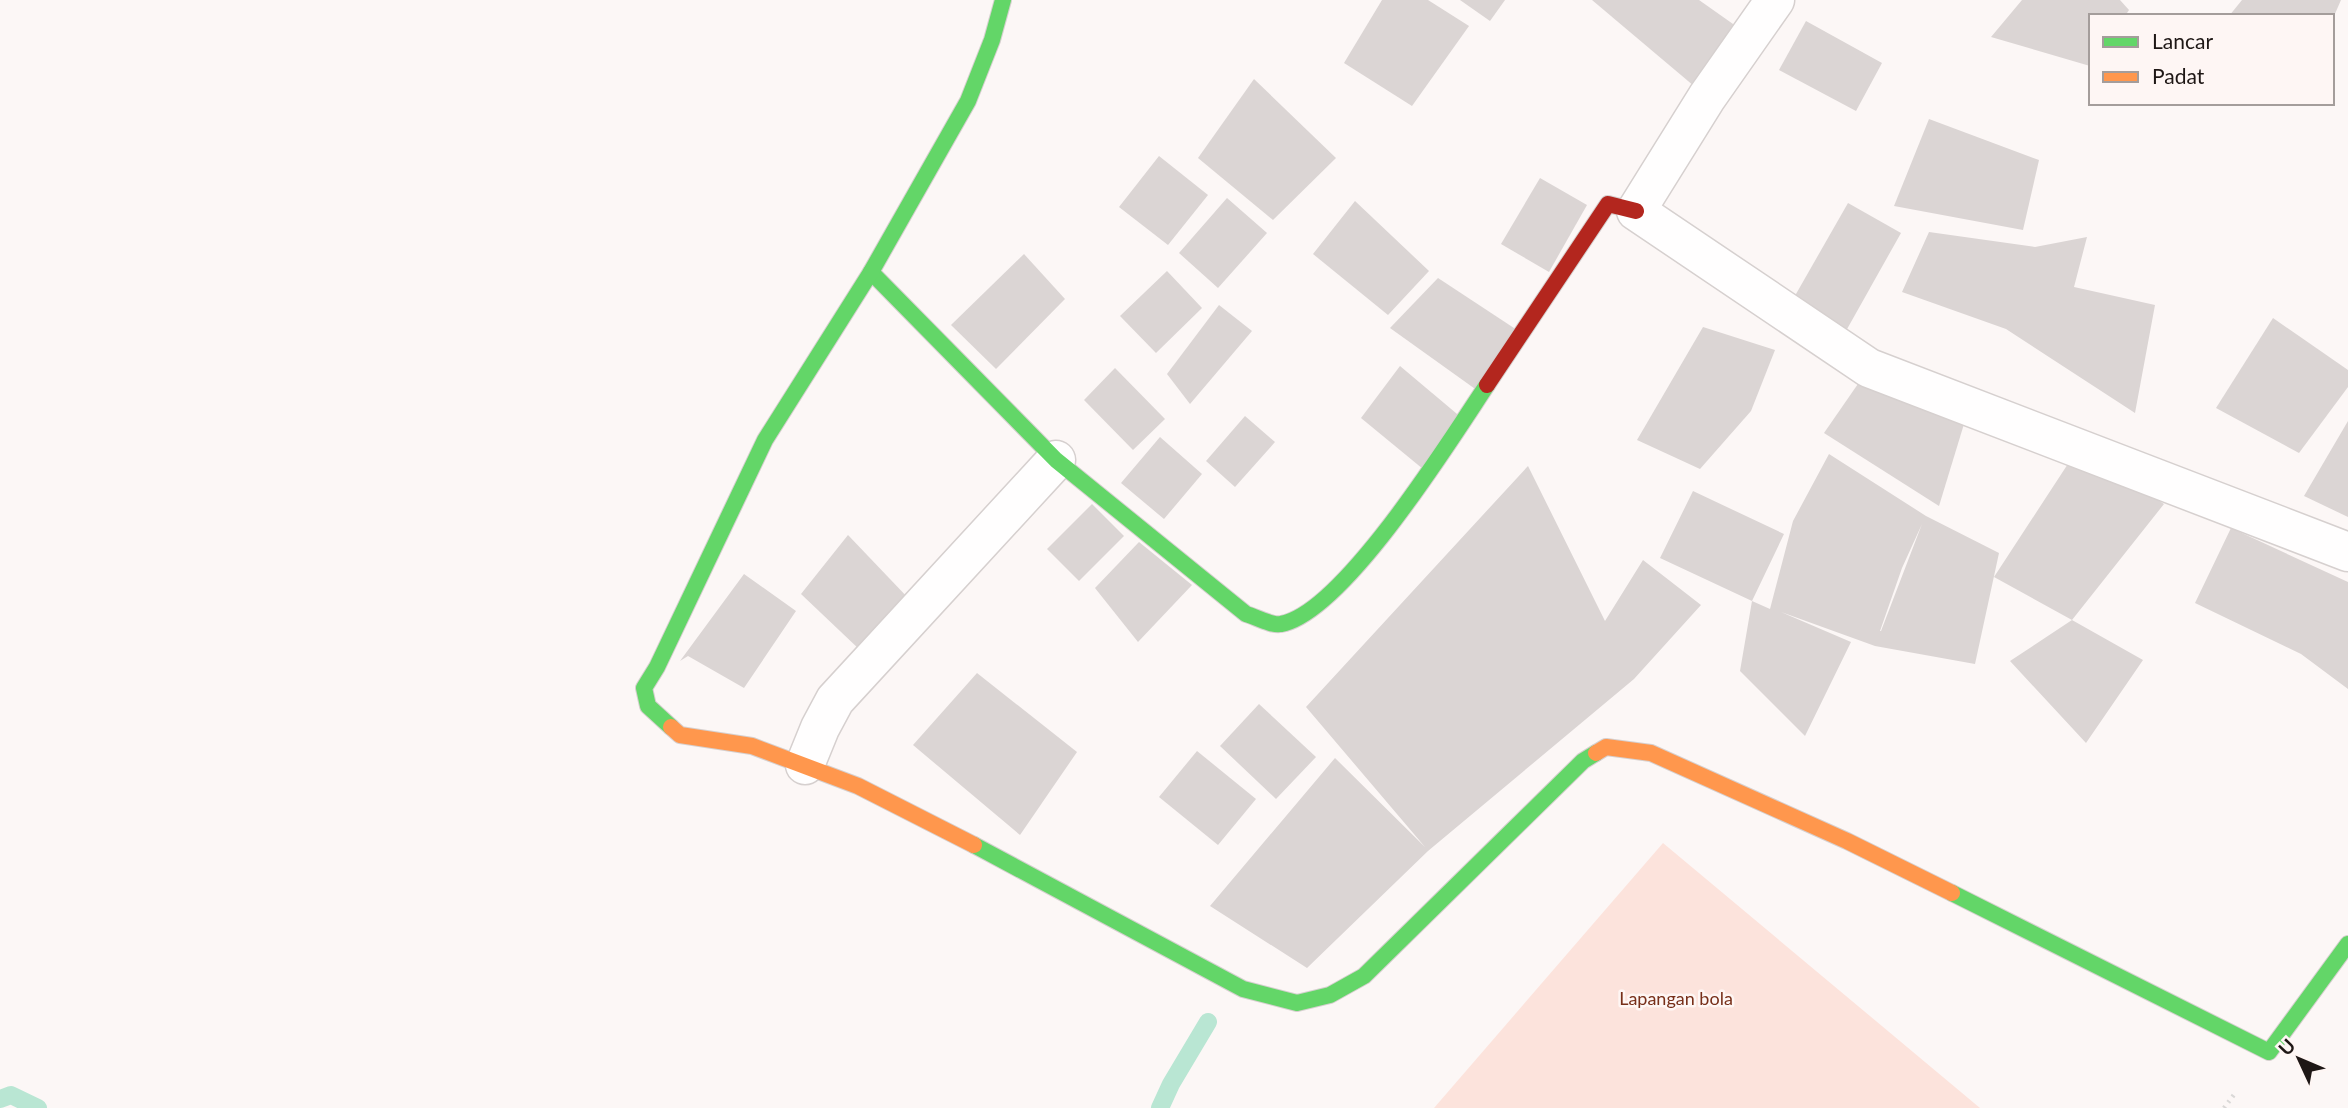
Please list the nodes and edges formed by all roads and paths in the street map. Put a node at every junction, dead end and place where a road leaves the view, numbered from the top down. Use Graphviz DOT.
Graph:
graph roads {
  1 [pos="1003,0"];
  2 [pos="1775,0"];
  3 [pos="1636,211"];
  4 [pos="871,272"];
  5 [pos="1056,460"];
  6 [pos="2348,552"];
  7 [pos="804,765"];
  8 [pos="2348,944"];
  1 -- 4 [label="street"];
  2 -- 3 [label="street"];
  3 -- 5 [label="street"];
  3 -- 6 [label="street"];
  4 -- 5 [label="street"];
  4 -- 7 [label="street"];
  5 -- 7 [label="street"];
  7 -- 8 [label="street"];
}
